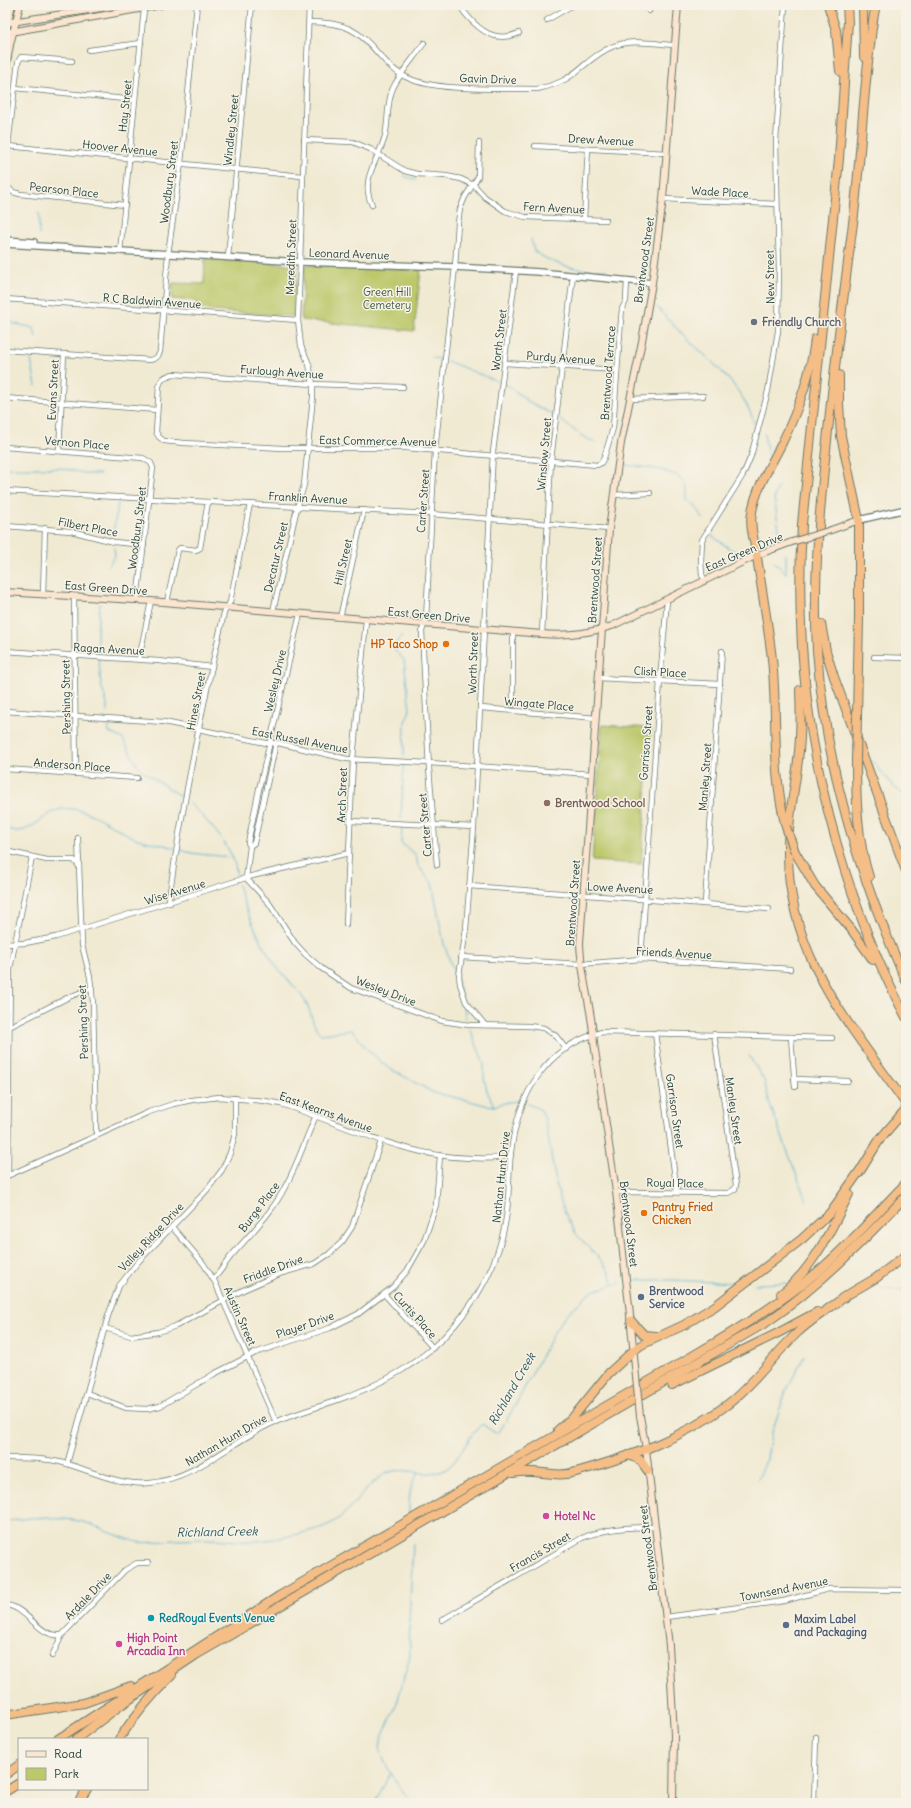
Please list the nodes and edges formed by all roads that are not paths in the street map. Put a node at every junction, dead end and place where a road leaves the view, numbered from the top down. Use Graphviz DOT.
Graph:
graph roads {
  1 [pos="12,5"];
  2 [pos="20,5"];
  3 [pos="121,5"];
  4 [pos="161,5"];
  5 [pos="197,5"];
  6 [pos="252,5"];
  7 [pos="309,5"];
  8 [pos="460,5"];
  9 [pos="573,5"];
  10 [pos="649,5"];
  11 [pos="678,5"];
  12 [pos="785,5"];
  13 [pos="828,5"];
  14 [pos="848,5"];
  15 [pos="863,5"];
  16 [pos="876,5"];
  17 [pos="144,9"];
  18 [pos="649,11"];
  19 [pos="546,20"];
  20 [pos="16,22"];
  21 [pos="308,22"];
  22 [pos="6,23"];
  23 [pos="13,32"];
  24 [pos="5,33"];
  25 [pos="520,33"];
  26 [pos="141,43"];
  27 [pos="424,43"];
  28 [pos="674,45"];
  29 [pos="89,50"];
  30 [pos="72,61"];
  31 [pos="5,74"];
  32 [pos="402,75"];
  33 [pos="865,86"];
  34 [pos="15,88"];
  35 [pos="135,100"];
  36 [pos="844,100"];
  37 [pos="304,140"];
  38 [pos="479,143"];
  39 [pos="8,146"];
  40 [pos="535,146"];
  41 [pos="588,149"];
  42 [pos="667,153"];
  43 [pos="379,155"];
  44 [pos="129,158"];
  45 [pos="181,163"];
  46 [pos="236,168"];
  47 [pos="5,170"];
  48 [pos="302,176"];
  49 [pos="5,184"];
  50 [pos="473,185"];
  51 [pos="663,199"];
  52 [pos="777,204"];
  53 [pos="125,205"];
  54 [pos="372,205"];
  55 [pos="584,218"];
  56 [pos="606,220"];
  57 [pos="5,240"];
  58 [pos="5,244"];
  59 [pos="46,246"];
  60 [pos="120,252"];
  61 [pos="168,254"];
  62 [pos="228,256"];
  63 [pos="301,262"];
  64 [pos="455,267"];
  65 [pos="516,271"];
  66 [pos="573,275"];
  67 [pos="627,280"];
  68 [pos="652,283"];
  69 [pos="825,292"];
  70 [pos="5,299"];
  71 [pos="163,311"];
  72 [pos="840,319"];
  73 [pos="298,320"];
  74 [pos="5,350"];
  75 [pos="64,354"];
  76 [pos="505,363"];
  77 [pos="562,367"];
  78 [pos="616,370"];
  79 [pos="313,384"];
  80 [pos="403,387"];
  81 [pos="703,396"];
  82 [pos="5,398"];
  83 [pos="630,399"];
  84 [pos="61,403"];
  85 [pos="157,410"];
  86 [pos="5,447"];
  87 [pos="308,448"];
  88 [pos="435,450"];
  89 [pos="59,451"];
  90 [pos="493,455"];
  91 [pos="148,460"];
  92 [pos="551,460"];
  93 [pos="597,465"];
  94 [pos="5,491"];
  95 [pos="650,493"];
  96 [pos="613,495"];
  97 [pos="150,499"];
  98 [pos="208,502"];
  99 [pos="250,504"];
  100 [pos="298,506"];
  101 [pos="906,509"];
  102 [pos="364,510"];
  103 [pos="431,514"];
  104 [pos="489,518"];
  105 [pos="859,520"];
  106 [pos="547,524"];
  107 [pos="5,526"];
  108 [pos="45,528"];
  109 [pos="609,529"];
  110 [pos="144,545"];
  111 [pos="757,555"];
  112 [pos="816,571"];
  113 [pos="705,580"];
  114 [pos="5,592"];
  115 [pos="43,594"];
  116 [pos="74,596"];
  117 [pos="137,600"];
  118 [pos="667,600"];
  119 [pos="151,601"];
  120 [pos="167,602"];
  121 [pos="227,608"];
  122 [pos="273,611"];
  123 [pos="799,612"];
  124 [pos="300,614"];
  125 [pos="340,618"];
  126 [pos="366,620"];
  127 [pos="424,625"];
  128 [pos="483,629"];
  129 [pos="601,630"];
  130 [pos="513,632"];
  131 [pos="542,634"];
  132 [pos="5,651"];
  133 [pos="722,651"];
  134 [pos="74,656"];
  135 [pos="874,657"];
  136 [pos="906,658"];
  137 [pos="139,659"];
  138 [pos="212,667"];
  139 [pos="598,678"];
  140 [pos="660,681"];
  141 [pos="720,684"];
  142 [pos="513,704"];
  143 [pos="481,708"];
  144 [pos="5,711"];
  145 [pos="75,716"];
  146 [pos="596,718"];
  147 [pos="200,728"];
  148 [pos="270,743"];
  149 [pos="276,743"];
  150 [pos="353,759"];
  151 [pos="429,763"];
  152 [pos="478,766"];
  153 [pos="5,769"];
  154 [pos="76,774"];
  155 [pos="592,774"];
  156 [pos="137,778"];
  157 [pos="350,820"];
  158 [pos="433,825"];
  159 [pos="474,827"];
  160 [pos="78,838"];
  161 [pos="250,846"];
  162 [pos="5,851"];
  163 [pos="349,853"];
  164 [pos="32,858"];
  165 [pos="437,865"];
  166 [pos="79,866"];
  167 [pos="906,871"];
  168 [pos="246,878"];
  169 [pos="469,886"];
  170 [pos="584,895"];
  171 [pos="645,899"];
  172 [pos="170,903"];
  173 [pos="705,903"];
  174 [pos="769,909"];
  175 [pos="346,924"];
  176 [pos="82,930"];
  177 [pos="886,935"];
  178 [pos="5,944"];
  179 [pos="14,944"];
  180 [pos="461,957"];
  181 [pos="641,959"];
  182 [pos="581,964"];
  183 [pos="790,969"];
  184 [pos="906,981"];
  185 [pos="92,988"];
  186 [pos="895,996"];
  187 [pos="906,1017"];
  188 [pos="485,1025"];
  189 [pos="7,1028"];
  190 [pos="655,1033"];
  191 [pos="594,1034"];
  192 [pos="714,1034"];
  193 [pos="791,1037"];
  194 [pos="832,1038"];
  195 [pos="566,1049"];
  196 [pos="794,1079"];
  197 [pos="848,1081"];
  198 [pos="795,1087"];
  199 [pos="235,1098"];
  200 [pos="906,1104"];
  201 [pos="906,1109"];
  202 [pos="316,1116"];
  203 [pos="98,1135"];
  204 [pos="381,1141"];
  205 [pos="511,1155"];
  206 [pos="440,1156"];
  207 [pos="861,1169"];
  208 [pos="7,1176"];
  209 [pos="906,1183"];
  210 [pos="734,1190"];
  211 [pos="616,1192"];
  212 [pos="677,1192"];
  213 [pos="906,1196"];
  214 [pos="172,1227"];
  215 [pos="906,1255"];
  216 [pos="213,1278"];
  217 [pos="384,1294"];
  218 [pos="846,1296"];
  219 [pos="223,1301"];
  220 [pos="631,1321"];
  221 [pos="748,1322"];
  222 [pos="105,1328"];
  223 [pos="659,1336"];
  224 [pos="433,1348"];
  225 [pos="633,1351"];
  226 [pos="248,1357"];
  227 [pos="87,1392"];
  228 [pos="630,1404"];
  229 [pos="276,1422"];
  230 [pos="646,1449"];
  231 [pos="532,1450"];
  232 [pos="629,1456"];
  233 [pos="5,1458"];
  234 [pos="67,1464"];
  235 [pos="648,1471"];
  236 [pos="506,1475"];
  237 [pos="655,1527"];
  238 [pos="148,1563"];
  239 [pos="906,1590"];
  240 [pos="5,1605"];
  241 [pos="666,1617"];
  242 [pos="442,1620"];
  243 [pos="62,1636"];
  244 [pos="52,1656"];
  245 [pos="184,1664"];
  246 [pos="161,1671"];
  247 [pos="5,1715"];
  248 [pos="816,1737"];
  249 [pos="60,1738"];
  250 [pos="77,1738"];
  251 [pos="120,1738"];
  252 [pos="18,1766"];
  253 [pos="5,1775"];
  254 [pos="18,1784"];
  255 [pos="86,1790"];
  256 [pos="5,1792"];
  257 [pos="78,1803"];
  258 [pos="673,1803"];
  259 [pos="814,1803"];
  1 -- 22 [label="main road"];
  2 -- 20 [label="main road"];
  3 -- 20 [label="main road"];
  4 -- 17 [label="main road"];
  5 -- 45 [label="street, Woodbury Street"];
  6 -- 46 [label="street, Windley Street"];
  7 -- 21 [label="street, Meredith Street"];
  8 -- 25 [label="street"];
  9 -- 19 [label="street"];
  10 -- 18 [label="street"];
  11 -- 28 [label="main road, Brentwood Street"];
  12 -- 52 [label="street, New Street"];
  13 -- 36 [label="highway"];
  14 -- 36 [label="highway"];
  15 -- 33 [label="highway"];
  16 -- 33 [label="highway"];
  17 -- 23 [label="main road"];
  17 -- 26 [label="street, Hay Street"];
  20 -- 22 [label="main road"];
  20 -- 23 [label="main road"];
  21 -- 32 [label="street, Gavin Drive"];
  21 -- 37 [label="street, Meredith Street"];
  22 -- 24 [label="main road"];
  23 -- 24 [label="main road"];
  23 -- 31 [label="main road"];
  26 -- 29 [label="street"];
  26 -- 35 [label="street, Hay Street"];
  27 -- 32 [label="street"];
  28 -- 32 [label="street, Gavin Drive"];
  28 -- 42 [label="main road, Brentwood Street"];
  30 -- 34 [label="street"];
  32 -- 43 [label="street"];
  33 -- 72 [label="highway"];
  34 -- 35 [label="street"];
  34 -- 39 [label="street"];
  35 -- 44 [label="street, Hay Street"];
  36 -- 69 [label="highway"];
  37 -- 43 [label="street, Fern Avenue"];
  37 -- 48 [label="street, Meredith Street"];
  38 -- 50 [label="street, Carter Street"];
  39 -- 44 [label="street, Hoover Avenue"];
  39 -- 47 [label="street"];
  40 -- 41 [label="street, Drew Avenue"];
  41 -- 42 [label="street, Drew Avenue"];
  41 -- 55 [label="street"];
  42 -- 51 [label="main road, Brentwood Street"];
  43 -- 50 [label="street, Fern Avenue"];
  43 -- 54 [label="street"];
  44 -- 45 [label="street, Hoover Avenue"];
  44 -- 53 [label="street, Hay Street"];
  45 -- 46 [label="street, Hoover Avenue"];
  45 -- 61 [label="street, Woodbury Street"];
  46 -- 48 [label="street, Hoover Avenue"];
  46 -- 62 [label="street, Windley Street"];
  48 -- 63 [label="street, Meredith Street"];
  49 -- 53 [label="street, Pearson Place"];
  50 -- 55 [label="street, Fern Avenue"];
  50 -- 64 [label="street, Carter Street"];
  51 -- 52 [label="street, Wade Place"];
  51 -- 68 [label="main road, Brentwood Street"];
  52 -- 113 [label="street, New Street"];
  53 -- 60 [label="street, Hay Street"];
  55 -- 56 [label="street, Fern Avenue"];
  57 -- 59 [label="street, Leonard Avenue"];
  58 -- 59 [label="street, Leonard Avenue"];
  59 -- 60 [label="street, Leonard Avenue"];
  60 -- 61 [label="street, Leonard Avenue"];
  61 -- 62 [label="street, Leonard Avenue"];
  61 -- 71 [label="street, Woodbury Street"];
  62 -- 63 [label="street, Leonard Avenue"];
  63 -- 64 [label="street, Leonard Avenue"];
  63 -- 73 [label="street, Meredith Street"];
  64 -- 65 [label="street, Leonard Avenue"];
  64 -- 88 [label="street, Carter Street"];
  65 -- 66 [label="street, Leonard Avenue"];
  65 -- 76 [label="street, Worth Street"];
  66 -- 67 [label="street, Leonard Avenue"];
  66 -- 77 [label="street, Winslow Street"];
  67 -- 68 [label="street, Leonard Avenue"];
  67 -- 78 [label="street, Brentwood Terrace"];
  68 -- 83 [label="main road, Brentwood Street"];
  69 -- 111 [label="highway"];
  69 -- 123 [label="highway"];
  70 -- 71 [label="street, R C Baldwin Avenue"];
  71 -- 73 [label="street, R C Baldwin Avenue"];
  71 -- 75 [label="street, Woodbury Street"];
  72 -- 105 [label="highway"];
  72 -- 112 [label="highway"];
  73 -- 79 [label="street, Meredith Street"];
  74 -- 75 [label="street"];
  75 -- 84 [label="street, Evans Street"];
  76 -- 77 [label="street, Purdy Avenue"];
  76 -- 90 [label="street, Worth Street"];
  77 -- 78 [label="street, Purdy Avenue"];
  77 -- 92 [label="street, Winslow Street"];
  78 -- 93 [label="street, Brentwood Terrace"];
  79 -- 80 [label="street, Furlough Avenue"];
  79 -- 85 [label="street, Furlough Avenue"];
  79 -- 87 [label="street, Meredith Street"];
  81 -- 83 [label="street"];
  82 -- 84 [label="street"];
  83 -- 96 [label="main road, Brentwood Street"];
  84 -- 85 [label="street"];
  84 -- 89 [label="street, Evans Street"];
  85 -- 87 [label="street, East Commerce Avenue"];
  86 -- 89 [label="street, Vernon Place"];
  87 -- 88 [label="street, East Commerce Avenue"];
  87 -- 100 [label="street, Meredith Street"];
  88 -- 90 [label="street, East Commerce Avenue"];
  88 -- 103 [label="street, Carter Street"];
  89 -- 91 [label="street, Vernon Place"];
  90 -- 92 [label="street, East Commerce Avenue"];
  90 -- 104 [label="street, Worth Street"];
  91 -- 97 [label="street, Woodbury Street"];
  92 -- 93 [label="street, East Commerce Avenue"];
  92 -- 106 [label="street, Winslow Street"];
  94 -- 97 [label="street, Franklin Avenue"];
  95 -- 96 [label="street"];
  96 -- 109 [label="main road, Brentwood Street"];
  97 -- 98 [label="street, Franklin Avenue"];
  97 -- 110 [label="street, Woodbury Street"];
  98 -- 99 [label="street, Franklin Avenue"];
  98 -- 120 [label="street"];
  99 -- 100 [label="street, Franklin Avenue"];
  99 -- 121 [label="street, Hines Street"];
  100 -- 102 [label="street, Franklin Avenue"];
  100 -- 122 [label="street, Decatur Street"];
  101 -- 105 [label="street"];
  102 -- 103 [label="street, Franklin Avenue"];
  102 -- 125 [label="street, Hill Street"];
  103 -- 104 [label="street, Franklin Avenue"];
  103 -- 127 [label="street, Carter Street"];
  104 -- 106 [label="street, Franklin Avenue"];
  104 -- 128 [label="street, Worth Street"];
  105 -- 111 [label="main road, East Green Drive, bridge"];
  105 -- 177 [label="highway, bridge"];
  106 -- 109 [label="street, Franklin Avenue"];
  106 -- 131 [label="street, Winslow Street"];
  107 -- 108 [label="street, Filbert Place"];
  108 -- 110 [label="street, Filbert Place"];
  108 -- 115 [label="street"];
  109 -- 129 [label="main road, Brentwood Street"];
  110 -- 117 [label="street, Woodbury Street"];
  111 -- 113 [label="main road, East Green Drive"];
  111 -- 186 [label="highway, bridge"];
  112 -- 167 [label="highway"];
  112 -- 177 [label="highway"];
  113 -- 118 [label="main road, East Green Drive"];
  114 -- 115 [label="main road, East Green Drive"];
  115 -- 116 [label="main road, East Green Drive"];
  116 -- 117 [label="main road, East Green Drive"];
  116 -- 134 [label="street, Pershing Street"];
  117 -- 119 [label="main road, East Green Drive"];
  118 -- 129 [label="main road, East Green Drive"];
  118 -- 140 [label="street, Garrison Street"];
  119 -- 120 [label="main road, East Green Drive"];
  119 -- 137 [label="street"];
  120 -- 121 [label="main road, East Green Drive"];
  121 -- 122 [label="main road, East Green Drive"];
  121 -- 138 [label="street, Hines Street"];
  122 -- 124 [label="main road, East Green Drive"];
  123 -- 186 [label="highway"];
  123 -- 200 [label="highway"];
  124 -- 125 [label="main road, East Green Drive"];
  124 -- 148 [label="street, Wesley Drive"];
  125 -- 126 [label="main road, East Green Drive"];
  126 -- 127 [label="main road, East Green Drive"];
  126 -- 150 [label="street, Arch Street"];
  127 -- 128 [label="main road, East Green Drive"];
  127 -- 151 [label="street, Carter Street"];
  128 -- 130 [label="main road, East Green Drive"];
  128 -- 143 [label="street, Worth Street"];
  129 -- 131 [label="main road, East Green Drive"];
  129 -- 139 [label="main road, Brentwood Street"];
  130 -- 131 [label="main road, East Green Drive"];
  130 -- 142 [label="street"];
  132 -- 134 [label="street, Ragan Avenue"];
  133 -- 141 [label="street, Manley Street"];
  134 -- 137 [label="street, Ragan Avenue"];
  134 -- 145 [label="street, Pershing Street"];
  135 -- 136 [label="street"];
  137 -- 138 [label="street, Ragan Avenue"];
  138 -- 147 [label="street, Hines Street"];
  139 -- 140 [label="street, Clish Place"];
  139 -- 146 [label="main road, Brentwood Street"];
  140 -- 141 [label="street, Clish Place"];
  140 -- 171 [label="street, Garrison Street"];
  141 -- 173 [label="street, Manley Street"];
  143 -- 146 [label="street, Wingate Place"];
  143 -- 152 [label="street, Worth Street"];
  144 -- 145 [label="street, East Russell Avenue"];
  145 -- 147 [label="street, East Russell Avenue"];
  145 -- 154 [label="street, Pershing Street"];
  146 -- 155 [label="main road, Brentwood Street"];
  147 -- 148 [label="street, East Russell Avenue"];
  147 -- 172 [label="street, Hines Street"];
  148 -- 149 [label="street, East Russell Avenue"];
  148 -- 161 [label="street, Wesley Drive"];
  149 -- 150 [label="street, East Russell Avenue"];
  149 -- 161 [label="street, Wesley Drive"];
  150 -- 151 [label="street, East Russell Avenue"];
  150 -- 157 [label="street, Arch Street"];
  151 -- 152 [label="street, East Russell Avenue"];
  151 -- 158 [label="street, Carter Street"];
  152 -- 155 [label="street, East Russell Avenue"];
  152 -- 159 [label="street, Worth Street"];
  153 -- 154 [label="street, Anderson Place"];
  154 -- 156 [label="street, Anderson Place"];
  155 -- 170 [label="main road, Brentwood Street"];
  157 -- 158 [label="street"];
  157 -- 163 [label="street, Arch Street"];
  158 -- 159 [label="street"];
  158 -- 165 [label="street, Carter Street"];
  159 -- 169 [label="street, Worth Street"];
  160 -- 166 [label="street, Pershing Street"];
  161 -- 168 [label="street, Wesley Drive"];
  162 -- 164 [label="street"];
  163 -- 168 [label="street, Wise Avenue"];
  163 -- 175 [label="street, Arch Street"];
  164 -- 166 [label="street"];
  164 -- 179 [label="street"];
  166 -- 176 [label="street, Pershing Street"];
  168 -- 172 [label="street, Wise Avenue"];
  168 -- 188 [label="street, Wesley Drive"];
  169 -- 170 [label="street, Lowe Avenue"];
  169 -- 180 [label="street, Worth Street"];
  170 -- 171 [label="street, Lowe Avenue"];
  170 -- 182 [label="main road, Brentwood Street"];
  171 -- 173 [label="street, Lowe Avenue"];
  171 -- 181 [label="street, Garrison Street"];
  172 -- 176 [label="street, Wise Avenue"];
  173 -- 174 [label="street, Lowe Avenue"];
  176 -- 179 [label="street, Wise Avenue"];
  176 -- 185 [label="street, Pershing Street"];
  177 -- 184 [label="highway"];
  178 -- 179 [label="street, Wise Avenue"];
  179 -- 189 [label="street"];
  180 -- 182 [label="street, Friends Avenue"];
  180 -- 188 [label="street, Worth Street"];
  181 -- 182 [label="street, Friends Avenue"];
  181 -- 183 [label="street, Friends Avenue"];
  182 -- 191 [label="main road, Brentwood Street"];
  185 -- 189 [label="street"];
  185 -- 203 [label="street, Pershing Street"];
  186 -- 187 [label="highway"];
  188 -- 195 [label="street, Wesley Drive"];
  189 -- 208 [label="street"];
  190 -- 191 [label="street, Nathan Hunt Drive"];
  190 -- 192 [label="street, Nathan Hunt Drive"];
  190 -- 212 [label="street, Garrison Street"];
  191 -- 195 [label="street, Nathan Hunt Drive"];
  191 -- 211 [label="main road, Brentwood Street"];
  192 -- 193 [label="street, Nathan Hunt Drive"];
  192 -- 210 [label="street, Manley Street"];
  193 -- 194 [label="street, Nathan Hunt Drive"];
  193 -- 196 [label="street"];
  195 -- 205 [label="street, Nathan Hunt Drive"];
  196 -- 197 [label="street"];
  196 -- 198 [label="street"];
  199 -- 202 [label="street, East Kearns Avenue"];
  199 -- 203 [label="street, East Kearns Avenue"];
  199 -- 214 [label="street, Valley Ridge Drive"];
  201 -- 207 [label="highway"];
  202 -- 204 [label="street, East Kearns Avenue"];
  202 -- 216 [label="street, Burge Place"];
  203 -- 208 [label="street, East Kearns Avenue"];
  204 -- 206 [label="street, East Kearns Avenue"];
  204 -- 219 [label="street, Friddle Drive"];
  205 -- 206 [label="street, East Kearns Avenue"];
  205 -- 224 [label="street, Nathan Hunt Drive"];
  206 -- 217 [label="street, Player Drive"];
  207 -- 221 [label="highway"];
  207 -- 223 [label="highway"];
  209 -- 221 [label="highway"];
  210 -- 212 [label="street, Royal Place"];
  211 -- 212 [label="street, Royal Place"];
  211 -- 220 [label="main road, Brentwood Street"];
  213 -- 228 [label="highway"];
  214 -- 216 [label="street, Austin Street"];
  214 -- 222 [label="street, Valley Ridge Drive"];
  215 -- 218 [label="highway"];
  216 -- 219 [label="street, Austin Street"];
  217 -- 224 [label="street, Curtis Place"];
  217 -- 226 [label="street, Player Drive"];
  218 -- 228 [label="highway"];
  218 -- 230 [label="highway"];
  219 -- 222 [label="street, Friddle Drive"];
  219 -- 226 [label="street, Austin Street"];
  220 -- 223 [label="highway"];
  220 -- 225 [label="main road, Brentwood Street"];
  221 -- 231 [label="highway"];
  222 -- 227 [label="street, Valley Ridge Drive"];
  223 -- 225 [label="highway"];
  224 -- 229 [label="street, Nathan Hunt Drive"];
  225 -- 230 [label="main road, Brentwood Street, bridge"];
  225 -- 231 [label="highway"];
  226 -- 227 [label="street, Player Drive"];
  226 -- 229 [label="street, Austin Street"];
  227 -- 234 [label="street, Valley Ridge Drive"];
  228 -- 236 [label="highway"];
  229 -- 234 [label="street, Nathan Hunt Drive"];
  230 -- 232 [label="highway"];
  230 -- 235 [label="main road, Brentwood Street"];
  231 -- 246 [label="highway"];
  232 -- 235 [label="highway"];
  232 -- 236 [label="highway"];
  233 -- 234 [label="street, Nathan Hunt Drive"];
  235 -- 237 [label="main road, Brentwood Street"];
  236 -- 245 [label="highway"];
  237 -- 241 [label="main road, Brentwood Street"];
  237 -- 242 [label="street, Francis Street"];
  238 -- 243 [label="street, Ardale Drive"];
  239 -- 241 [label="street, Townsend Avenue"];
  240 -- 243 [label="street"];
  241 -- 258 [label="main road, Brentwood Street"];
  243 -- 244 [label="street, Ardale Drive"];
  245 -- 250 [label="highway"];
  245 -- 251 [label="highway"];
  246 -- 247 [label="highway"];
  246 -- 249 [label="highway"];
  248 -- 259 [label="street"];
  252 -- 253 [label="highway"];
  254 -- 256 [label="highway"];
  255 -- 257 [label="highway"];
}
